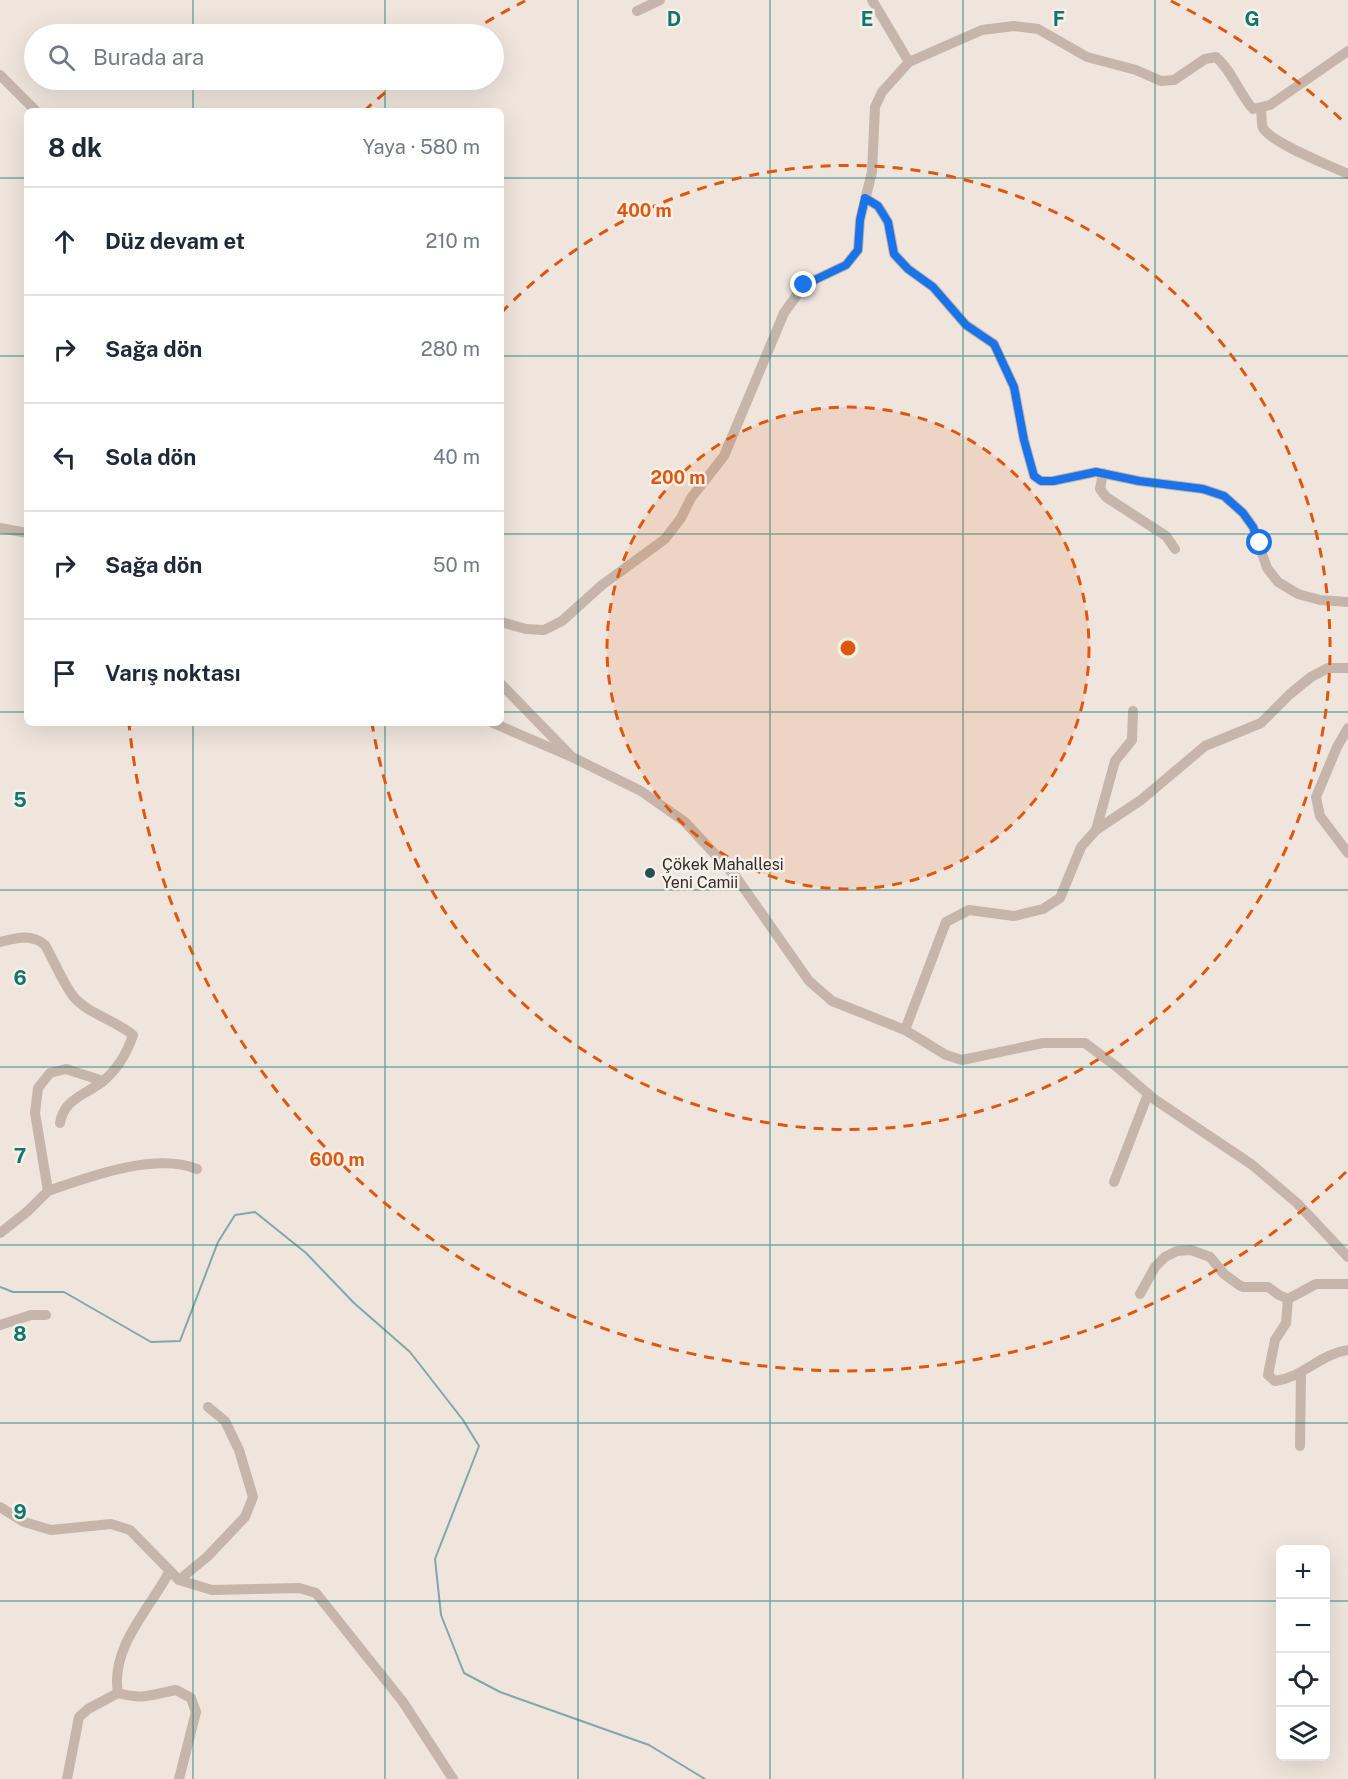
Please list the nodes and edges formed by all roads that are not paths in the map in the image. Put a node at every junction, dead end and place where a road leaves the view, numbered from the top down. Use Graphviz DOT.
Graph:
graph roads {
  1 [pos="660,0"];
  2 [pos="872,0"];
  3 [pos="637,11"];
  4 [pos="1348,51"];
  5 [pos="909,62"];
  6 [pos="0,75"];
  7 [pos="33,108"];
  8 [pos="1261,109"];
  9 [pos="1348,174"];
  10 [pos="865,198"];
  11 [pos="1103,473"];
  12 [pos="1,528"];
  13 [pos="24,532"];
  14 [pos="1174,549"];
  15 [pos="1348,602"];
  16 [pos="504,623"];
  17 [pos="1348,669"];
  18 [pos="504,687"];
  19 [pos="1133,711"];
  20 [pos="500,726"];
  21 [pos="1348,728"];
  22 [pos="572,758"];
  23 [pos="1096,831"];
  24 [pos="1348,853"];
  25 [pos="0,942"];
  26 [pos="905,1030"];
  27 [pos="103,1081"];
  28 [pos="1148,1094"];
  29 [pos="60,1123"];
  30 [pos="197,1169"];
  31 [pos="1114,1182"];
  32 [pos="48,1191"];
  33 [pos="0,1233"];
  34 [pos="1348,1257"];
  35 [pos="1348,1284"];
  36 [pos="1140,1294"];
  37 [pos="1288,1299"];
  38 [pos="46,1315"];
  39 [pos="0,1325"];
  40 [pos="1348,1350"];
  41 [pos="1301,1373"];
  42 [pos="208,1407"];
  43 [pos="1300,1446"];
  44 [pos="0,1508"];
  45 [pos="170,1572"];
  46 [pos="179,1580"];
  47 [pos="118,1693"];
  48 [pos="67,1779"];
  49 [pos="179,1779"];
  50 [pos="453,1779"];
  1 -- 3 [label="street"];
  2 -- 5 [label="street"];
  4 -- 8 [label="street"];
  5 -- 8 [label="street"];
  5 -- 10 [label="street"];
  6 -- 7 [label="street"];
  8 -- 9 [label="street"];
  10 -- 11 [label="street"];
  10 -- 16 [label="street"];
  11 -- 14 [label="street"];
  11 -- 15 [label="street"];
  12 -- 13 [label="street"];
  17 -- 23 [label="street"];
  18 -- 22 [label="street"];
  19 -- 23 [label="street"];
  20 -- 22 [label="street"];
  21 -- 24 [label="street"];
  22 -- 26 [label="street"];
  23 -- 26 [label="street"];
  25 -- 27 [label="street"];
  26 -- 28 [label="street"];
  27 -- 29 [label="street"];
  27 -- 32 [label="street"];
  28 -- 31 [label="street"];
  28 -- 34 [label="street"];
  30 -- 32 [label="street"];
  32 -- 33 [label="street"];
  35 -- 37 [label="street"];
  36 -- 37 [label="street"];
  37 -- 41 [label="street"];
  38 -- 39 [label="street"];
  40 -- 41 [label="street"];
  41 -- 43 [label="street"];
  42 -- 46 [label="street"];
  44 -- 45 [label="street"];
  45 -- 46 [label="street"];
  45 -- 47 [label="street"];
  46 -- 50 [label="street"];
  47 -- 48 [label="street"];
  47 -- 49 [label="street"];
}
